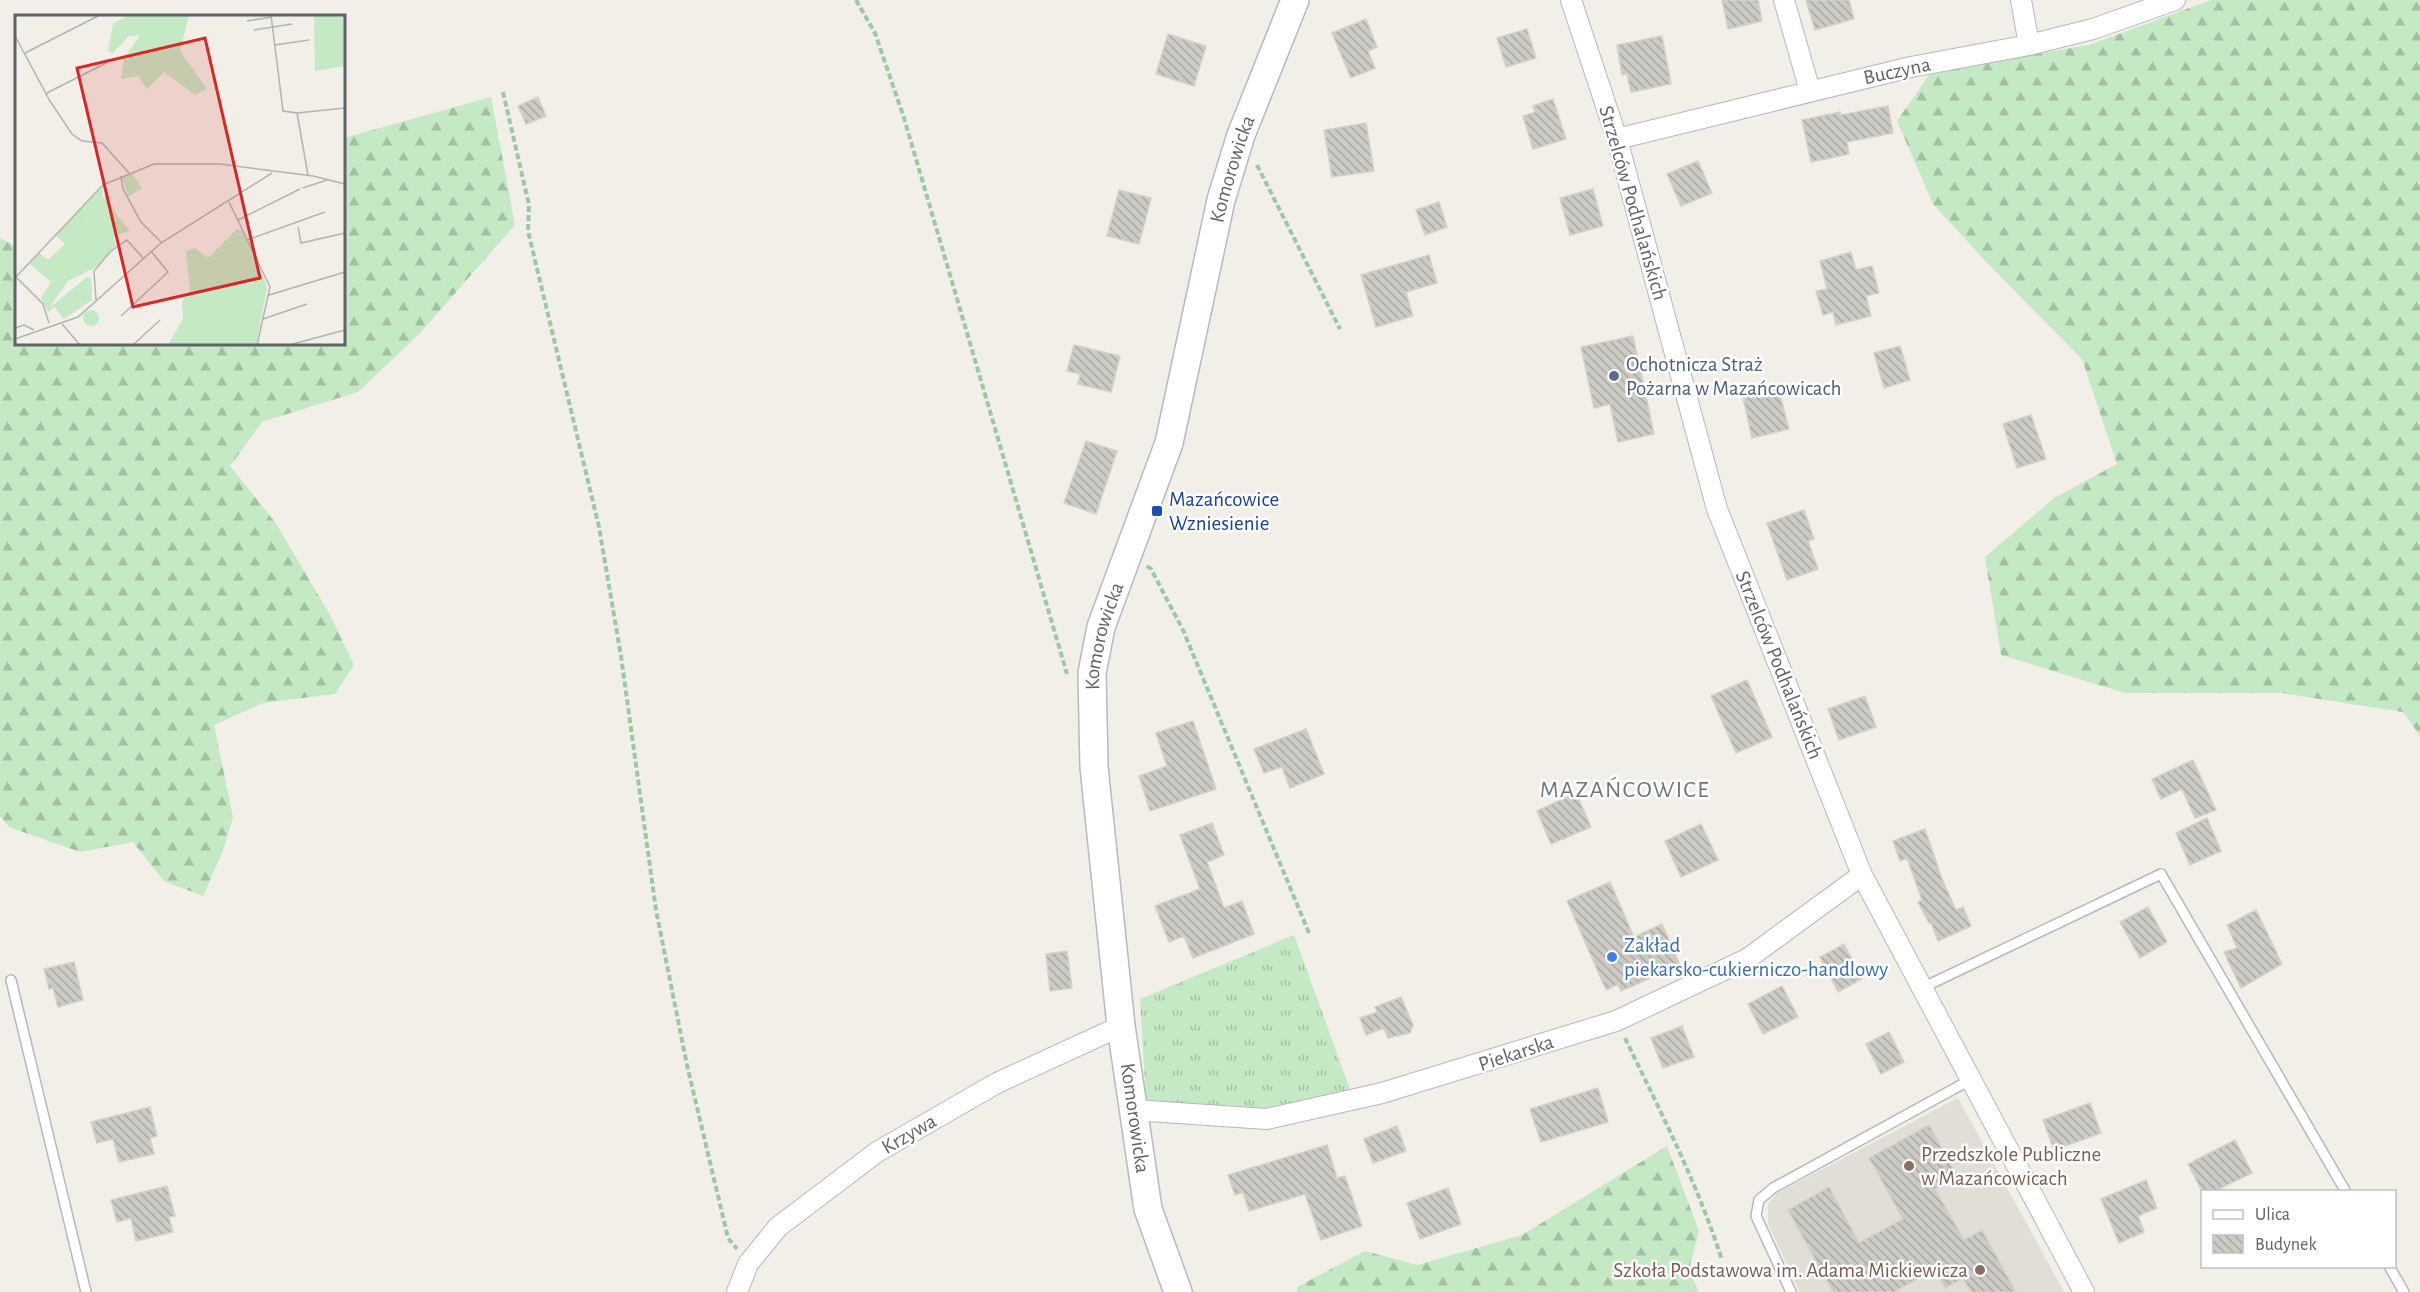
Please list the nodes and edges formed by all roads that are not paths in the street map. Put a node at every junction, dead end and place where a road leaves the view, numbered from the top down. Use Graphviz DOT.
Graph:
graph roads {
  1 [pos="1295,0"];
  2 [pos="1571,0"];
  3 [pos="1784,0"];
  4 [pos="2021,0"];
  5 [pos="2175,0"];
  6 [pos="2029,45"];
  7 [pos="1810,91"];
  8 [pos="1617,139"];
  9 [pos="1862,875"];
  10 [pos="11,980"];
  11 [pos="1922,988"];
  12 [pos="1121,1026"];
  13 [pos="1970,1080"];
  14 [pos="1133,1110"];
  15 [pos="2345,1190"];
  16 [pos="2390,1268"];
  17 [pos="86,1292"];
  18 [pos="737,1292"];
  19 [pos="1178,1292"];
  20 [pos="1791,1292"];
  21 [pos="2084,1292"];
  22 [pos="2404,1292"];
  1 -- 12 [label="street, Komorowicka"];
  2 -- 8 [label="street, Strzelców Podhalańskich"];
  3 -- 7 [label="street"];
  4 -- 6 [label="street"];
  5 -- 6 [label="street, Buczyna"];
  6 -- 7 [label="street, Buczyna"];
  7 -- 8 [label="street, Buczyna"];
  8 -- 9 [label="street, Strzelców Podhalańskich"];
  9 -- 11 [label="street, Strzelców Podhalańskich"];
  9 -- 14 [label="street, Piekarska"];
  10 -- 17 [label="lane"];
  11 -- 13 [label="street, Strzelców Podhalańskich"];
  11 -- 15 [label="lane"];
  12 -- 14 [label="street, Komorowicka"];
  12 -- 18 [label="street, Krzywa"];
  13 -- 20 [label="lane"];
  13 -- 21 [label="street, Strzelców Podhalańskich"];
  14 -- 19 [label="street, Komorowicka"];
  16 -- 22 [label="lane"];
}
